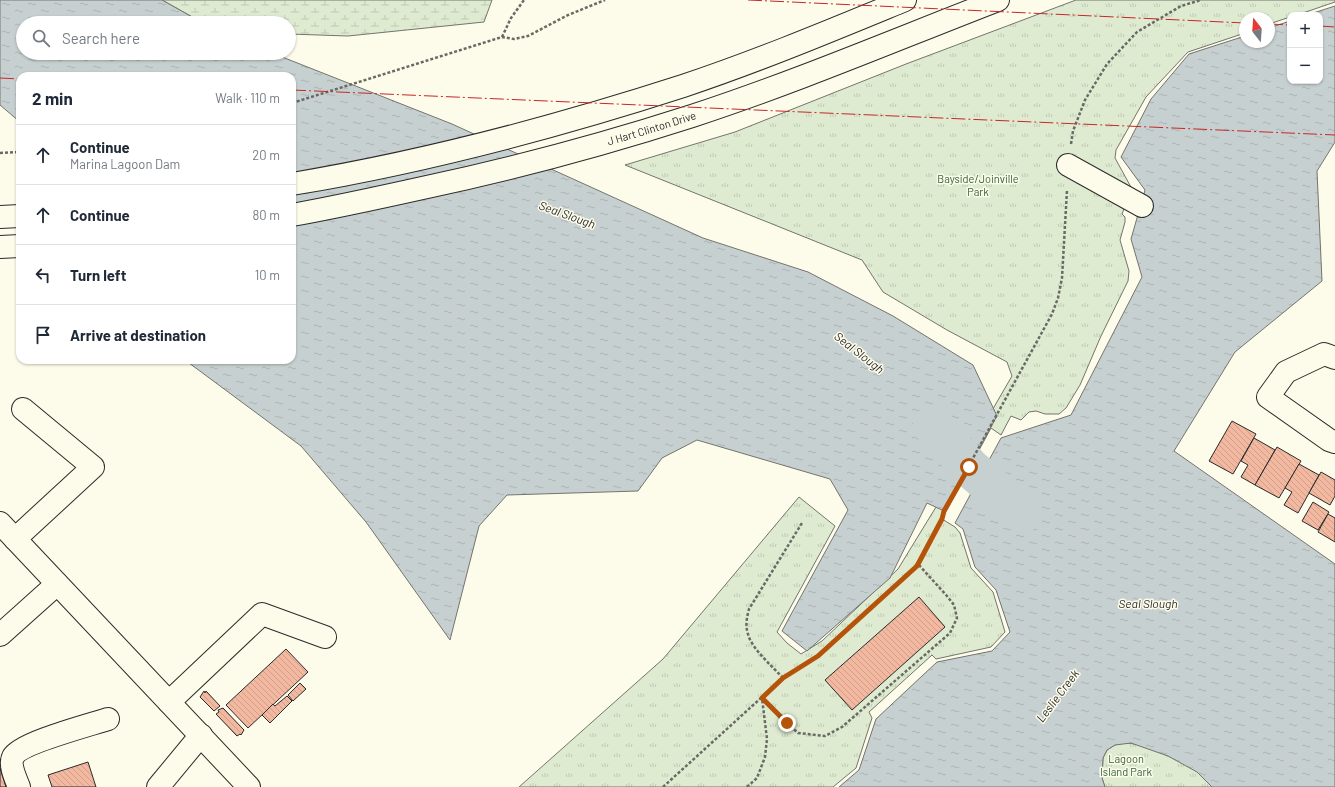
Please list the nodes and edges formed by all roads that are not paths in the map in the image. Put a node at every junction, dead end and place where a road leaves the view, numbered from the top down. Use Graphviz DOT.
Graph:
graph roads {
  1 [pos="905,0"];
  2 [pos="998,0"];
  3 [pos="1068,165"];
  4 [pos="296,183"];
  5 [pos="1142,206"];
  6 [pos="296,214"];
  7 [pos="16,216"];
  8 [pos="0,217"];
  9 [pos="1335,358"];
  10 [pos="23,409"];
  11 [pos="1335,442"];
  12 [pos="0,523"];
  13 [pos="15,539"];
  14 [pos="57,584"];
  15 [pos="2,628"];
  16 [pos="325,637"];
  17 [pos="169,702"];
  18 [pos="108,719"];
  19 [pos="201,735"];
  20 [pos="19,787"];
  21 [pos="158,787"];
  22 [pos="249,787"];
  1 -- 4 [label="main road"];
  2 -- 6 [label="main road, J Hart Clinton Drive"];
  3 -- 5 [label="main road"];
  7 -- 8 [label="main road"];
  9 -- 11 [label="main road"];
  10 -- 13 [label="main road"];
  12 -- 13 [label="main road"];
  13 -- 14 [label="main road"];
  14 -- 15 [label="main road"];
  14 -- 17 [label="main road"];
  16 -- 17 [label="main road"];
  17 -- 19 [label="main road"];
  18 -- 20 [label="main road"];
  19 -- 21 [label="main road"];
  19 -- 22 [label="main road"];
}
